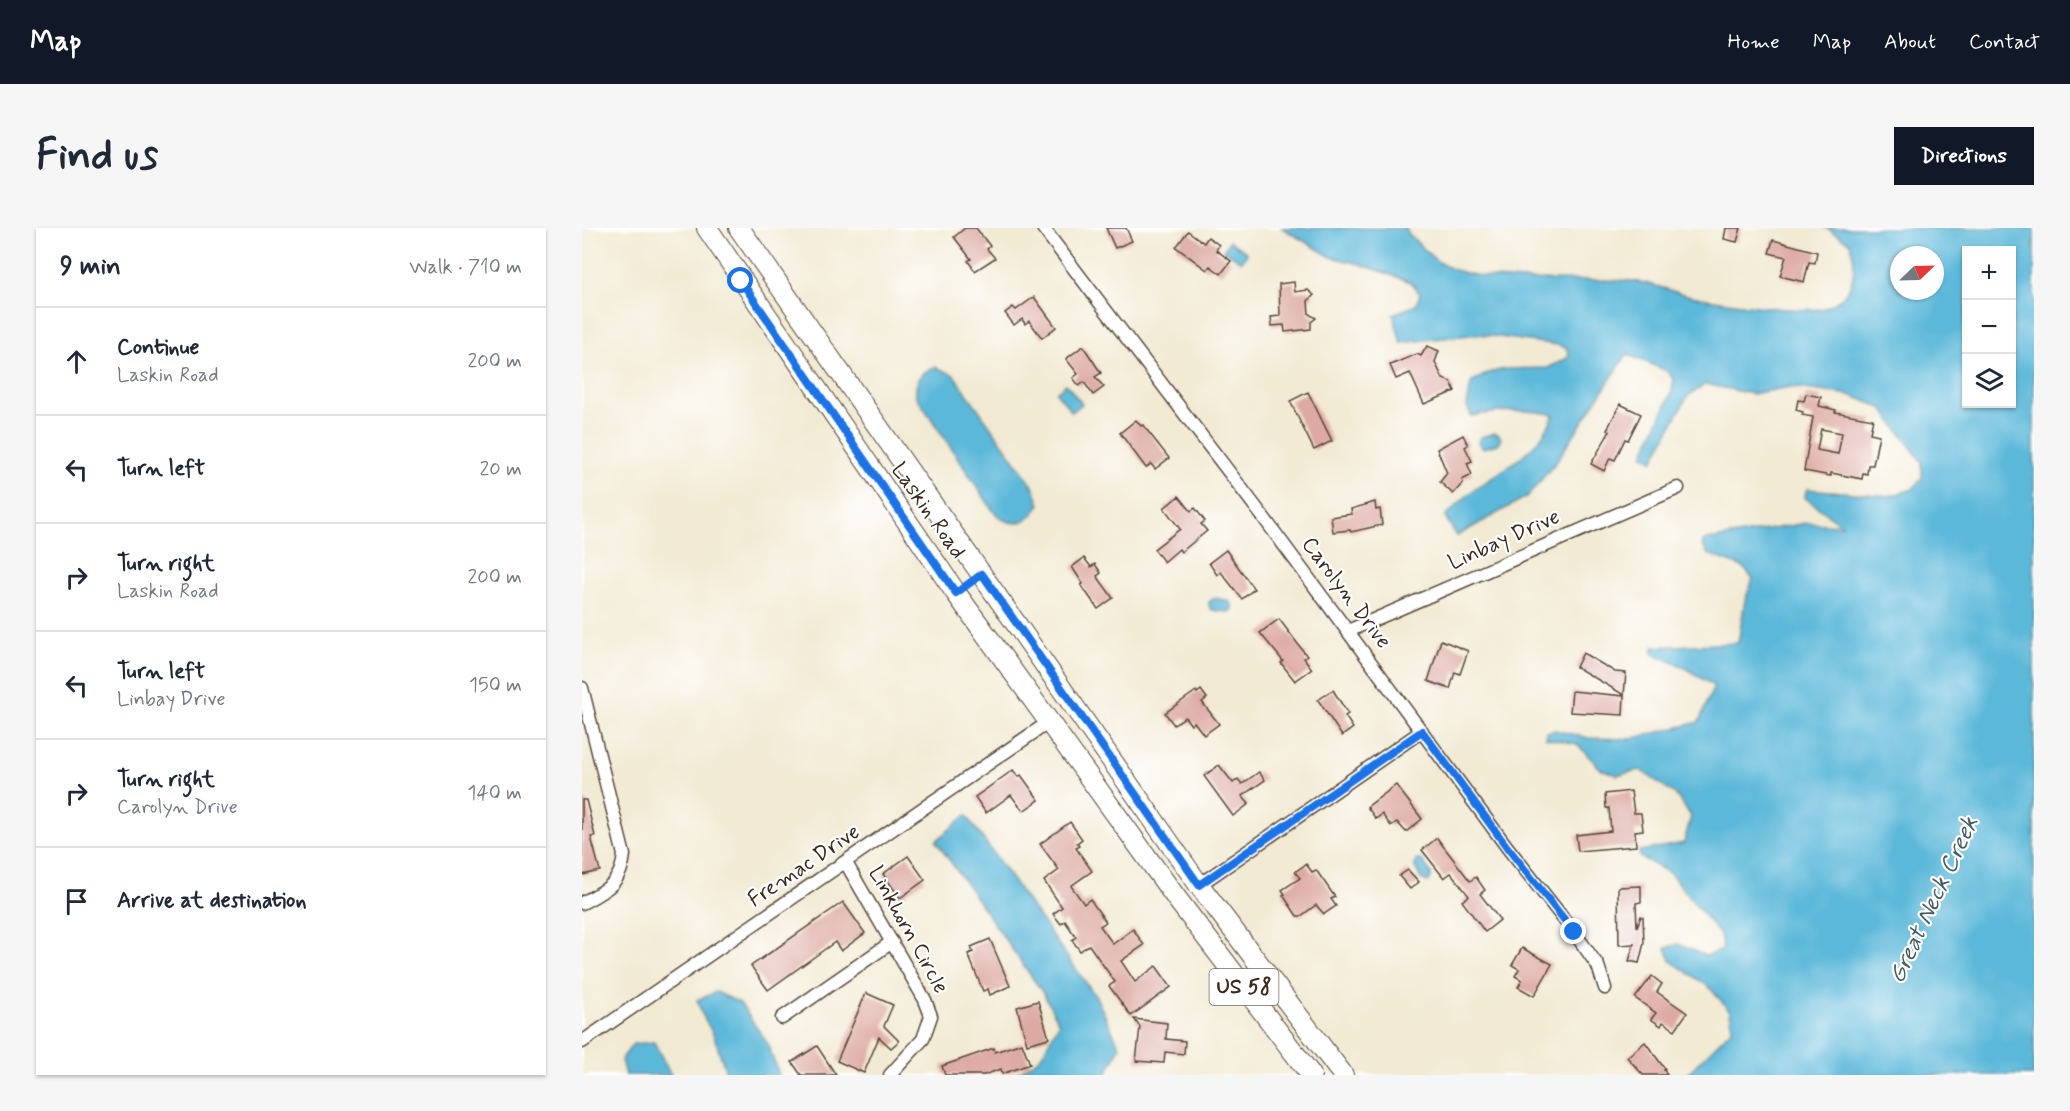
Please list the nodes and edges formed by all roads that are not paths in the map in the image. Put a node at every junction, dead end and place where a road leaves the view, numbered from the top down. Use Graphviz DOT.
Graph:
graph roads {
  1 [pos="707,228"];
  2 [pos="740,228"];
  3 [pos="1043,228"];
  4 [pos="1678,488"];
  5 [pos="982,574"];
  6 [pos="956,593"];
  7 [pos="1348,631"];
  8 [pos="582,688"];
  9 [pos="1049,722"];
  10 [pos="1422,731"];
  11 [pos="846,863"];
  12 [pos="1199,885"];
  13 [pos="582,903"];
  14 [pos="892,942"];
  15 [pos="1605,988"];
  16 [pos="782,1018"];
  17 [pos="582,1042"];
  18 [pos="890,1075"];
  19 [pos="1311,1075"];
  20 [pos="1343,1075"];
  1 -- 6 [label="main road, Laskin Road / US 58"];
  2 -- 5 [label="main road, Laskin Road / US 58"];
  3 -- 7 [label="street, Carolyn Drive"];
  4 -- 7 [label="street, Linbay Drive"];
  5 -- 6 [label="main road"];
  5 -- 12 [label="main road, Laskin Road / US 58"];
  6 -- 9 [label="main road, Laskin Road / US 58"];
  7 -- 10 [label="street, Carolyn Drive"];
  8 -- 13 [label="street"];
  9 -- 11 [label="street, Fremac Drive"];
  9 -- 19 [label="main road, Laskin Road / US 58"];
  10 -- 12 [label="street"];
  10 -- 15 [label="street, Carolyn Drive"];
  11 -- 14 [label="street, Linkhorn Circle"];
  11 -- 17 [label="street, Fremac Drive"];
  12 -- 20 [label="main road, Laskin Road / US 58"];
  14 -- 16 [label="street"];
  14 -- 18 [label="street, Linkhorn Circle"];
}
